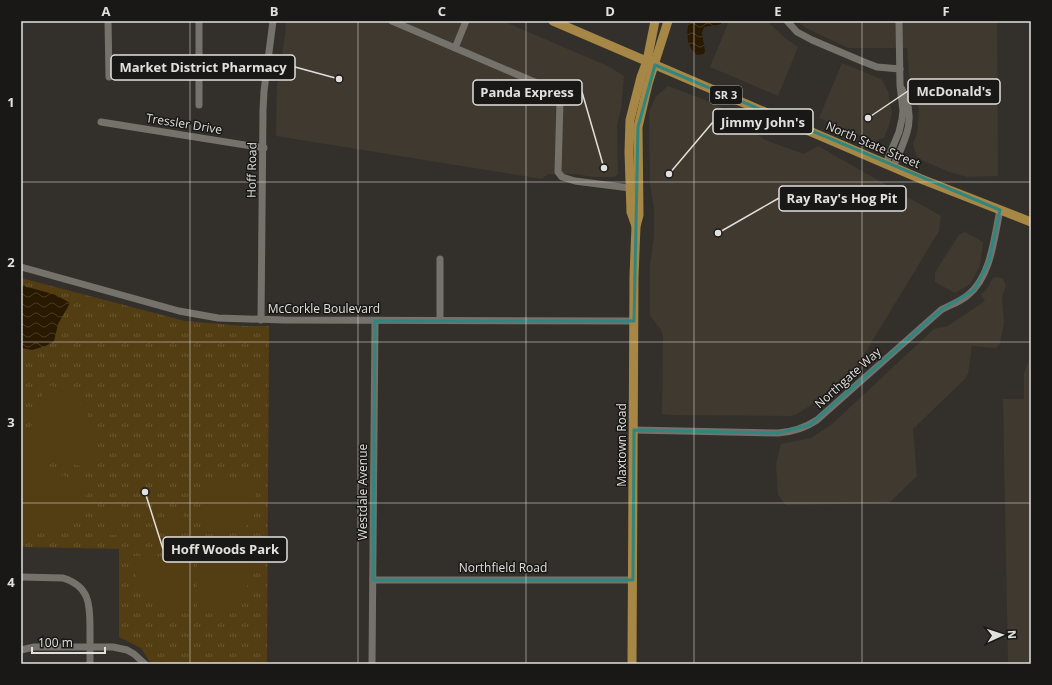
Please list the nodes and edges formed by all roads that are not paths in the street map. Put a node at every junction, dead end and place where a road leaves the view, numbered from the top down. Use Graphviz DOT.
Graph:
graph roads {
  1 [pos="108,21"];
  2 [pos="199,21"];
  3 [pos="273,21"];
  4 [pos="392,21"];
  5 [pos="466,21"];
  6 [pos="553,21"];
  7 [pos="655,21"];
  8 [pos="668,21"];
  9 [pos="787,21"];
  10 [pos="899,21"];
  11 [pos="455,48"];
  12 [pos="651,63"];
  13 [pos="900,69"];
  14 [pos="109,77"];
  15 [pos="199,105"];
  16 [pos="101,122"];
  17 [pos="264,148"];
  18 [pos="889,165"];
  19 [pos="634,190"];
  20 [pos="1000,210"];
  21 [pos="1031,222"];
  22 [pos="440,259"];
  23 [pos="21,267"];
  24 [pos="261,320"];
  25 [pos="375,320"];
  26 [pos="440,320"];
  27 [pos="634,321"];
  28 [pos="634,430"];
  29 [pos="21,578"];
  30 [pos="373,580"];
  31 [pos="633,580"];
  32 [pos="90,648"];
  33 [pos="21,650"];
  34 [pos="90,664"];
  35 [pos="145,664"];
  36 [pos="372,664"];
  37 [pos="632,664"];
  1 -- 14 [label="street"];
  2 -- 15 [label="street"];
  3 -- 17 [label="street, Hoff Road"];
  4 -- 11 [label="street"];
  5 -- 11 [label="street"];
  6 -- 12 [label="main road, North State Street / SR 3"];
  7 -- 12 [label="main road"];
  8 -- 12 [label="main road"];
  9 -- 13 [label="street"];
  10 -- 13 [label="street"];
  11 -- 19 [label="street"];
  12 -- 18 [label="main road, North State Street / SR 3"];
  12 -- 19 [label="main road, Maxtown Road"];
  12 -- 19 [label="main road, Maxtown Road"];
  13 -- 18 [label="street"];
  16 -- 17 [label="street, Tressler Drive"];
  17 -- 24 [label="street, Hoff Road"];
  18 -- 20 [label="main road, North State Street / SR 3"];
  19 -- 27 [label="main road, Maxtown Road"];
  20 -- 21 [label="main road, North State Street / SR 3"];
  20 -- 28 [label="street, Northgate Way"];
  22 -- 26 [label="street"];
  23 -- 24 [label="street, McCorkle Boulevard"];
  24 -- 25 [label="street, McCorkle Boulevard"];
  25 -- 26 [label="street, McCorkle Boulevard"];
  25 -- 30 [label="street, Westdale Avenue"];
  26 -- 27 [label="street, McCorkle Boulevard"];
  27 -- 28 [label="main road, Maxtown Road"];
  28 -- 31 [label="main road, Maxtown Road"];
  29 -- 32 [label="street"];
  30 -- 31 [label="street, Northfield Road"];
  30 -- 36 [label="street, Westdale Avenue"];
  31 -- 37 [label="main road, Maxtown Road"];
  32 -- 33 [label="street"];
  32 -- 34 [label="street"];
  32 -- 35 [label="street"];
}
